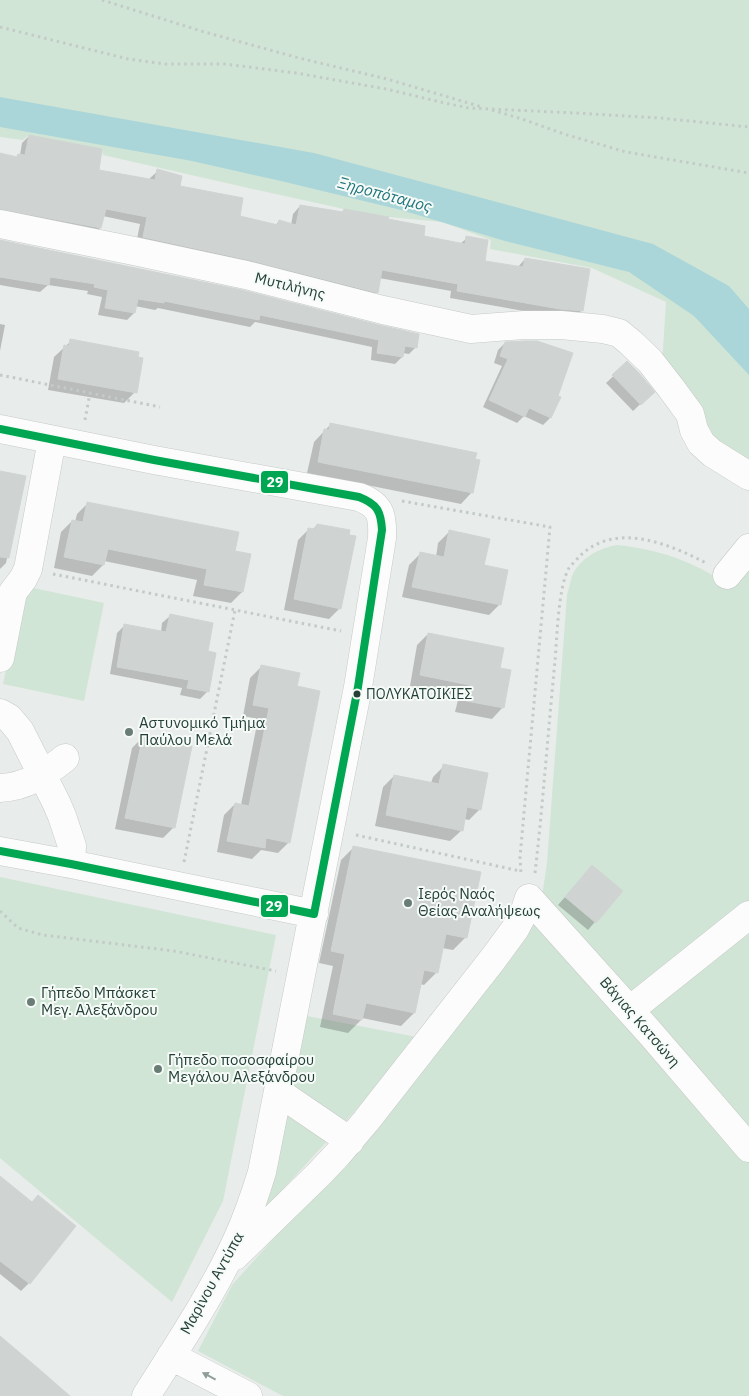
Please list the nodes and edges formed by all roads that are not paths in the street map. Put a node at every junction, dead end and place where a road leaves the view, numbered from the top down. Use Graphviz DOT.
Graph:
graph roads {
  1 [pos="0,224"];
  2 [pos="0,429"];
  3 [pos="52,440"];
  4 [pos="749,476"];
  5 [pos="749,548"];
  6 [pos="727,575"];
  7 [pos="0,658"];
  8 [pos="0,712"];
  9 [pos="65,758"];
  10 [pos="43,775"];
  11 [pos="0,788"];
  12 [pos="0,850"];
  13 [pos="71,864"];
  14 [pos="314,914"];
  15 [pos="749,915"];
  16 [pos="630,1010"];
  17 [pos="278,1092"];
  18 [pos="350,1141"];
  19 [pos="749,1148"];
  20 [pos="223,1268"];
  21 [pos="171,1356"];
  22 [pos="149,1395"];
  23 [pos="248,1396"];
  1 -- 4 [label="street, Μυτιλήνης"];
  2 -- 3 [label="street"];
  3 -- 7 [label="street"];
  3 -- 14 [label="street, Μαρίνου Αντύπα"];
  5 -- 6 [label="street"];
  8 -- 10 [label="street"];
  9 -- 10 [label="street"];
  10 -- 11 [label="street"];
  10 -- 13 [label="street"];
  12 -- 13 [label="street"];
  13 -- 14 [label="street"];
  14 -- 17 [label="street, Μαρίνου Αντύπα"];
  15 -- 16 [label="street"];
  16 -- 18 [label="street, Βάγιας Κατσώνη"];
  16 -- 19 [label="street, Βάγιας Κατσώνη"];
  17 -- 18 [label="street"];
  17 -- 20 [label="street, Μαρίνου Αντύπα"];
  18 -- 20 [label="street"];
  20 -- 21 [label="street, Μαρίνου Αντύπα"];
  21 -- 22 [label="street, Μαρίνου Αντύπα"];
  23 -- 21 [label="street, one-way"];
}
